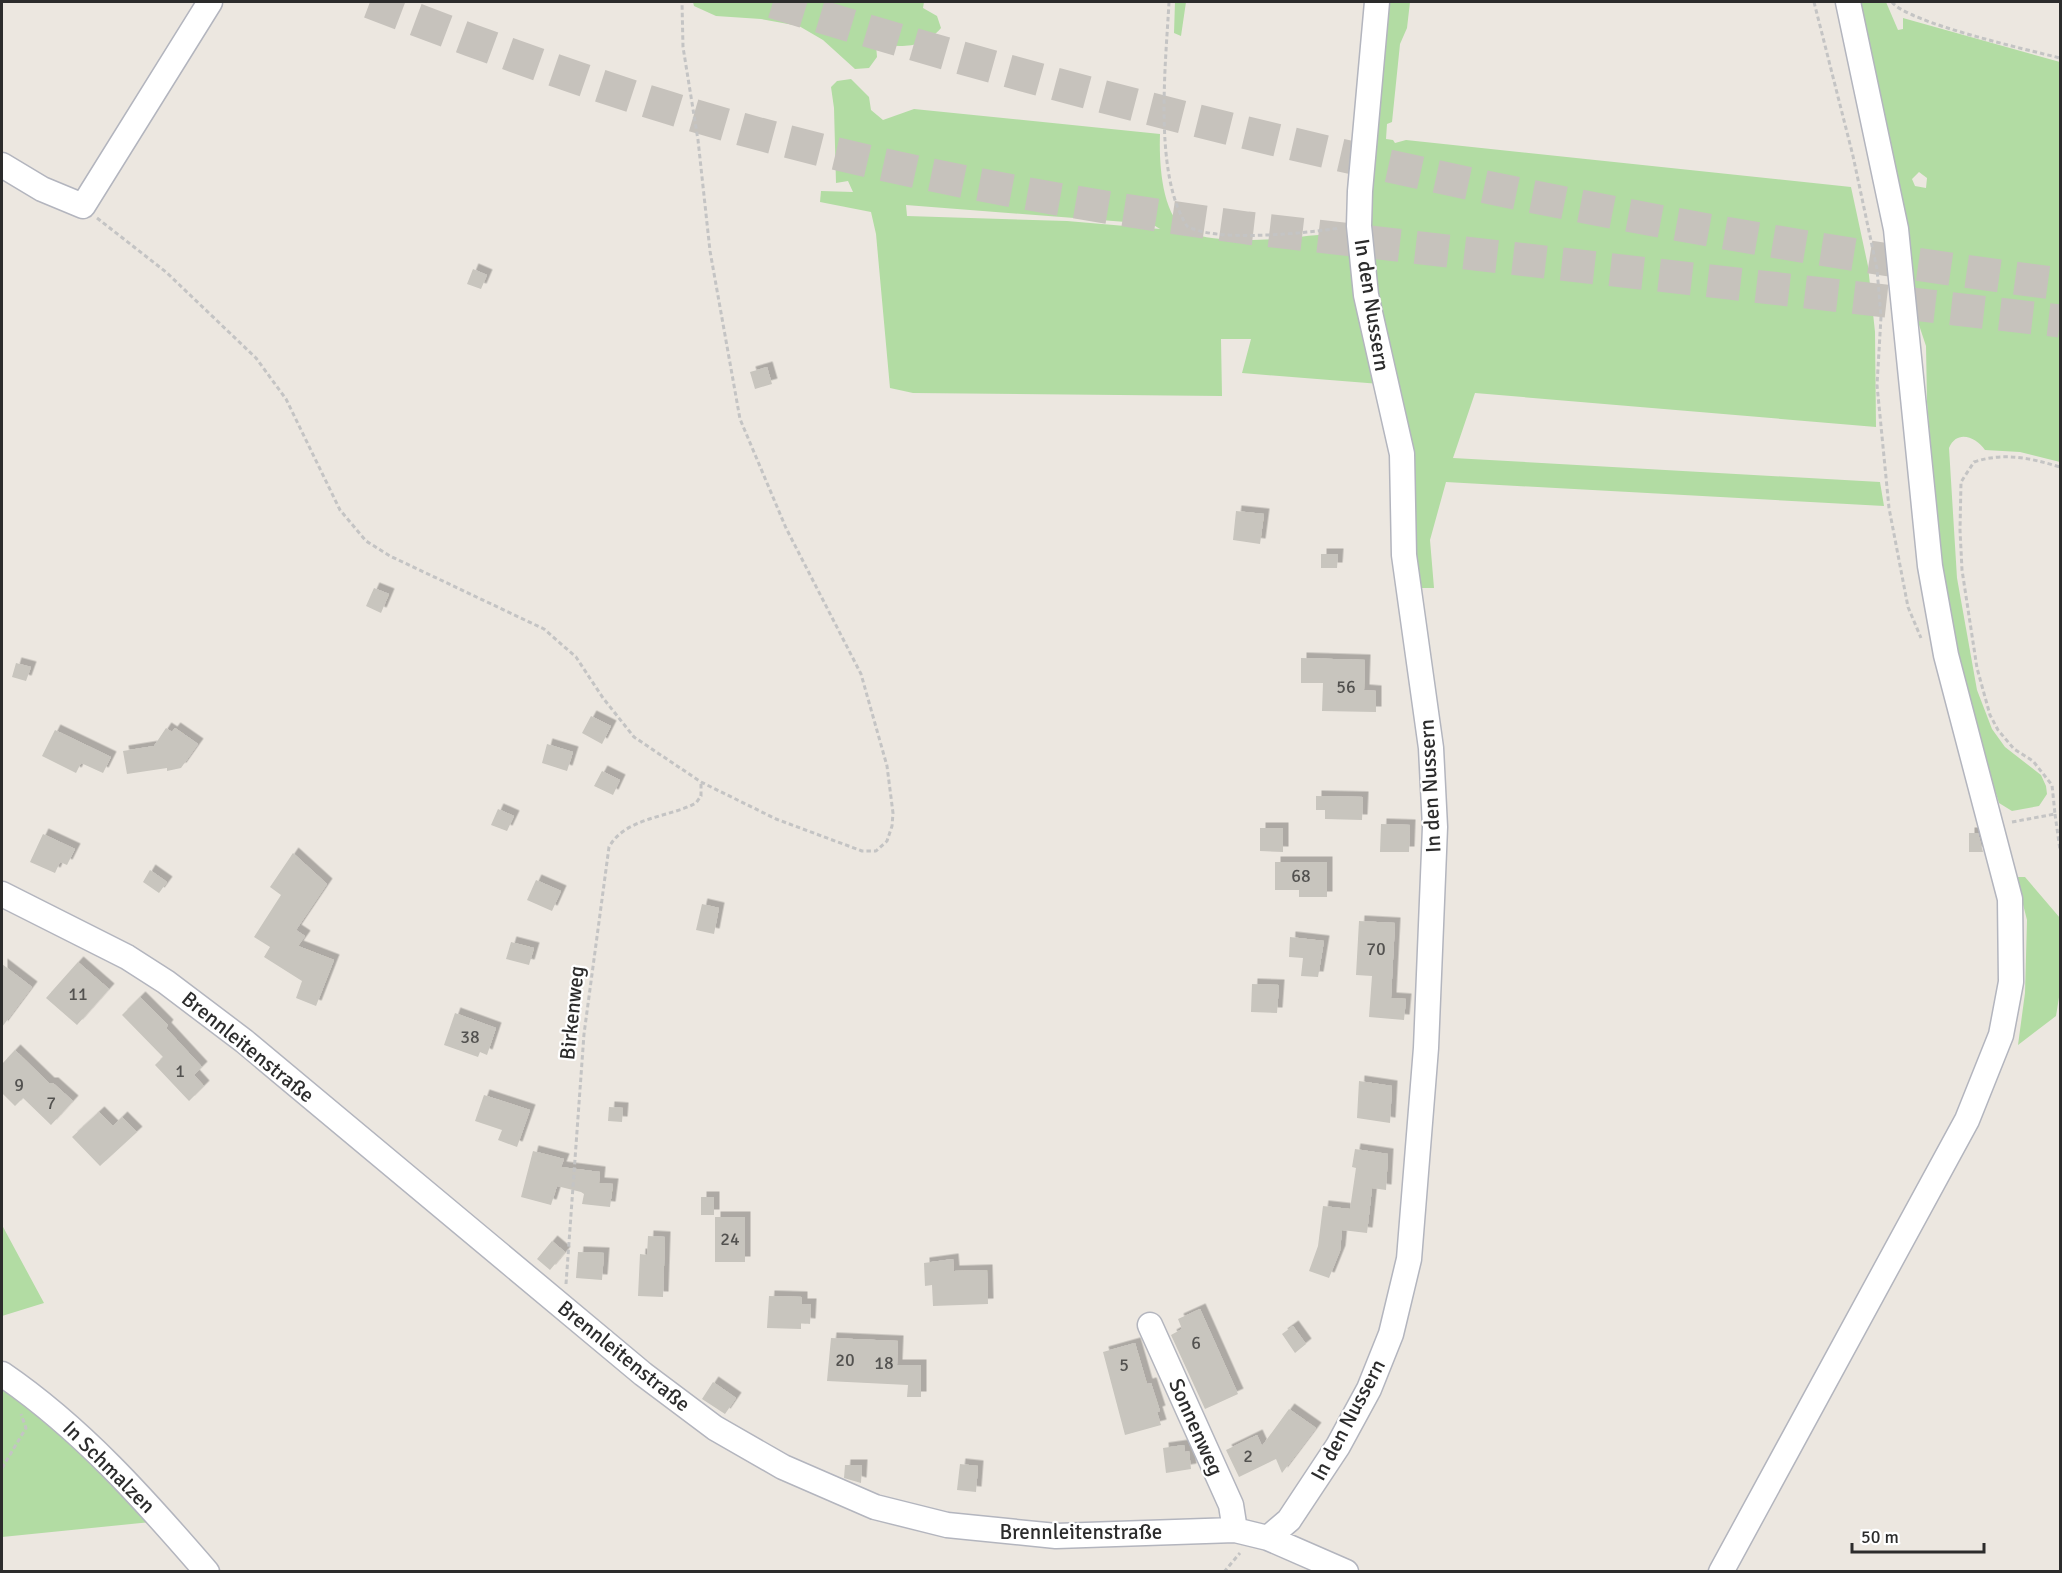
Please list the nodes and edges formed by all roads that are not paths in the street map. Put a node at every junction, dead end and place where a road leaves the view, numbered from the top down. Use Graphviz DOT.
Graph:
graph roads {
  1 [pos="210,2"];
  2 [pos="1377,2"];
  3 [pos="1848,2"];
  4 [pos="2,165"];
  5 [pos="2,894"];
  6 [pos="1150,1325"];
  7 [pos="2,1374"];
  8 [pos="1235,1530"];
  9 [pos="1269,1538"];
  10 [pos="207,1572"];
  11 [pos="1346,1572"];
  12 [pos="1721,1572"];
  1 -- 4 [label="street"];
  2 -- 9 [label="street, In den Nussern"];
  3 -- 12 [label="street"];
  5 -- 8 [label="street, Brennleitenstraße"];
  6 -- 8 [label="street, Sonnenweg"];
  7 -- 10 [label="street, In Schmalzen"];
  8 -- 9 [label="street, Brennleitenstraße"];
  9 -- 11 [label="street, Brennleitenstraße"];
}
